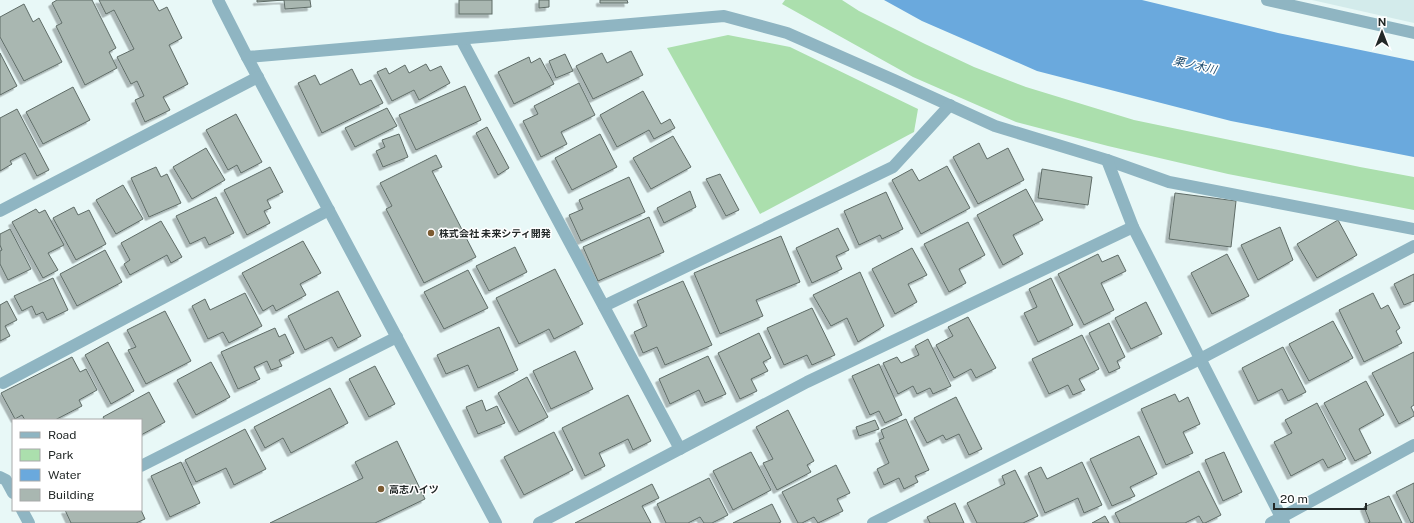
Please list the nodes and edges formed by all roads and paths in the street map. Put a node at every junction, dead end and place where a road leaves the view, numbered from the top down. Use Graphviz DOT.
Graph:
graph roads {
  1 [pos="218,0"];
  2 [pos="1267,0"];
  3 [pos="1414,33"];
  4 [pos="461,39"];
  5 [pos="247,57"];
  6 [pos="258,77"];
  7 [pos="950,106"];
  8 [pos="1107,160"];
  9 [pos="329,210"];
  10 [pos="0,211"];
  11 [pos="1133,227"];
  12 [pos="1414,229"];
  13 [pos="1414,246"];
  14 [pos="604,306"];
  15 [pos="397,337"];
  16 [pos="1200,359"];
  17 [pos="3,383"];
  18 [pos="1414,445"];
  19 [pos="680,449"];
  20 [pos="142,465"];
  21 [pos="0,477"];
  22 [pos="12,491"];
  23 [pos="23,511"];
  24 [pos="1279,521"];
  25 [pos="29,523"];
  26 [pos="496,523"];
  27 [pos="539,523"];
  28 [pos="873,523"];
  1 -- 5 [label="street"];
  2 -- 3 [label="street"];
  4 -- 5 [label="street"];
  4 -- 7 [label="street"];
  4 -- 14 [label="street"];
  5 -- 6 [label="street"];
  6 -- 9 [label="street"];
  6 -- 10 [label="street"];
  7 -- 8 [label="street"];
  7 -- 14 [label="street"];
  8 -- 11 [label="street"];
  8 -- 12 [label="street"];
  9 -- 15 [label="street"];
  9 -- 17 [label="street"];
  11 -- 16 [label="street"];
  11 -- 19 [label="street"];
  13 -- 16 [label="street"];
  14 -- 19 [label="street"];
  15 -- 20 [label="street"];
  15 -- 26 [label="street"];
  16 -- 24 [label="street"];
  16 -- 28 [label="street"];
  18 -- 24 [label="street"];
  19 -- 27 [label="street"];
  21 -- 22 [label="street"];
  23 -- 25 [label="street"];
}
